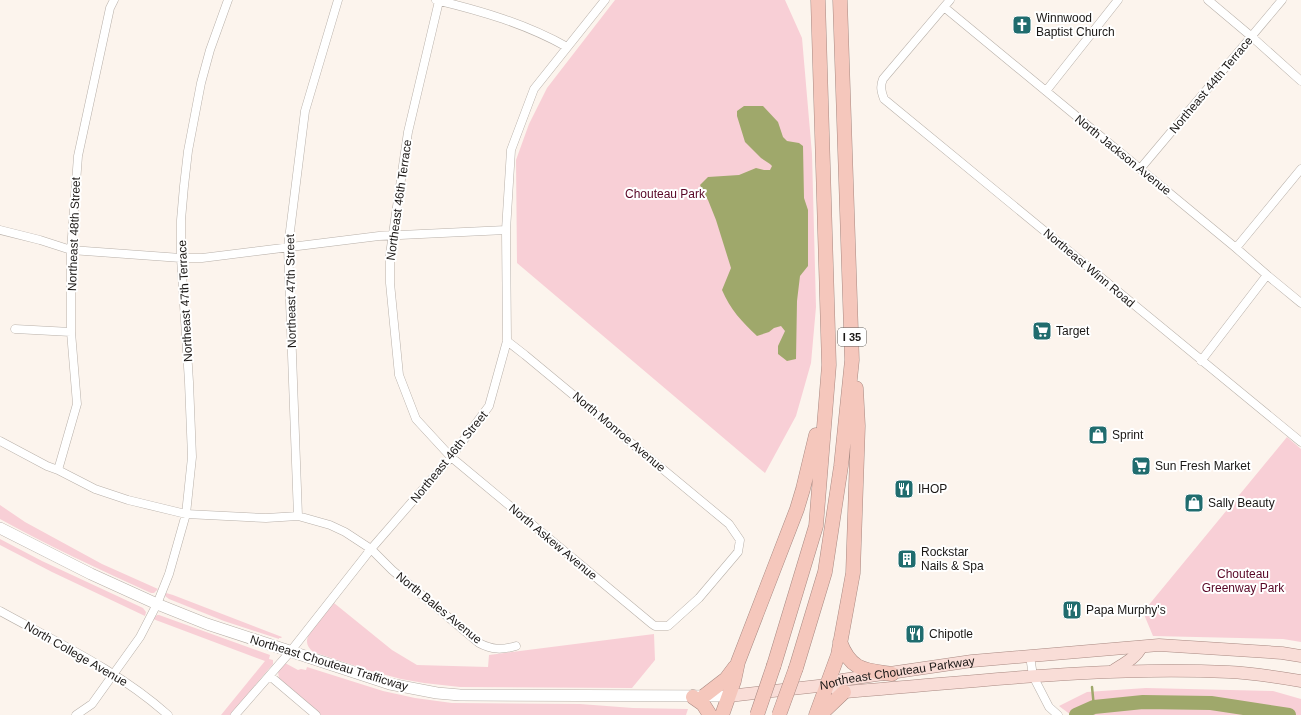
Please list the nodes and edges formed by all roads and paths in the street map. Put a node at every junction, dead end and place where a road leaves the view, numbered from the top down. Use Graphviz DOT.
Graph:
graph roads {
  1 [pos="114,0"];
  2 [pos="228,0"];
  3 [pos="338,0"];
  4 [pos="438,0"];
  5 [pos="605,0"];
  6 [pos="818,0"];
  7 [pos="840,0"];
  8 [pos="950,0"];
  9 [pos="1118,0"];
  10 [pos="1208,0"];
  11 [pos="1282,0"];
  12 [pos="944,7"];
  13 [pos="1252,37"];
  14 [pos="567,47"];
  15 [pos="1301,81"];
  16 [pos="1046,91"];
  17 [pos="1140,169"];
  18 [pos="1301,170"];
  19 [pos="0,230"];
  20 [pos="506,230"];
  21 [pos="392,234"];
  22 [pos="288,247"];
  23 [pos="1236,248"];
  24 [pos="71,250"];
  25 [pos="181,258"];
  26 [pos="1267,275"];
  27 [pos="1301,303"];
  28 [pos="15,330"];
  29 [pos="71,332"];
  30 [pos="508,341"];
  31 [pos="852,360"];
  32 [pos="1201,361"];
  33 [pos="829,364"];
  34 [pos="1299,438"];
  35 [pos="0,440"];
  36 [pos="451,457"];
  37 [pos="58,470"];
  38 [pos="186,514"];
  39 [pos="298,516"];
  40 [pos="0,528"];
  41 [pos="371,549"];
  42 [pos="157,604"];
  43 [pos="0,611"];
  44 [pos="655,626"];
  45 [pos="840,642"];
  46 [pos="516,646"];
  47 [pos="1141,647"];
  48 [pos="290,652"];
  49 [pos="1030,656"];
  50 [pos="1301,656"];
  51 [pos="738,662"];
  52 [pos="1113,671"];
  53 [pos="113,673"];
  54 [pos="892,674"];
  55 [pos="270,676"];
  56 [pos="1033,676"];
  57 [pos="1301,681"];
  58 [pos="827,685"];
  59 [pos="844,692"];
  60 [pos="698,696"];
  61 [pos="729,696"];
  62 [pos="76,715"];
  63 [pos="168,715"];
  64 [pos="235,715"];
  65 [pos="316,715"];
  66 [pos="710,715"];
  67 [pos="722,715"];
  68 [pos="757,715"];
  69 [pos="779,715"];
  70 [pos="816,715"];
  71 [pos="820,715"];
  72 [pos="1058,715"];
  1 -- 24 [label="street, Northeast 48th Street"];
  2 -- 25 [label="street, Northeast 47th Terrace"];
  3 -- 22 [label="street, Northeast 47th Street"];
  4 -- 14 [label="street"];
  4 -- 21 [label="street, Northeast 46th Terrace"];
  5 -- 14 [label="street, Northeast 46th Street"];
  6 -- 33 [label="highway, I 35"];
  7 -- 31 [label="highway, I 35"];
  8 -- 12 [label="street"];
  9 -- 16 [label="street"];
  10 -- 13 [label="street"];
  11 -- 13 [label="street, Northeast 44th Terrace"];
  12 -- 16 [label="street, North Jackson Avenue"];
  12 -- 32 [label="street, Northeast Winn Road"];
  13 -- 15 [label="street"];
  13 -- 17 [label="street, Northeast 44th Terrace"];
  14 -- 20 [label="street, Northeast 46th Street"];
  16 -- 17 [label="street, North Jackson Avenue"];
  17 -- 23 [label="street, North Jackson Avenue"];
  18 -- 23 [label="street"];
  19 -- 24 [label="street"];
  20 -- 21 [label="street"];
  20 -- 30 [label="street, Northeast 46th Street"];
  21 -- 22 [label="street"];
  21 -- 36 [label="street, Northeast 46th Terrace"];
  22 -- 25 [label="street"];
  22 -- 39 [label="street, Northeast 47th Street"];
  23 -- 26 [label="street, North Jackson Avenue"];
  24 -- 25 [label="street"];
  24 -- 29 [label="street, Northeast 48th Street"];
  25 -- 38 [label="street, Northeast 47th Terrace"];
  26 -- 27 [label="street, North Jackson Avenue"];
  26 -- 32 [label="street"];
  28 -- 29 [label="street"];
  29 -- 37 [label="street, Northeast 48th Street"];
  30 -- 36 [label="street, Northeast 46th Street"];
  30 -- 44 [label="street, North Monroe Avenue"];
  31 -- 45 [label="highway"];
  31 -- 69 [label="highway, I 35, bridge"];
  32 -- 34 [label="street, Northeast Winn Road"];
  33 -- 51 [label="highway"];
  33 -- 68 [label="highway, I 35, bridge"];
  35 -- 37 [label="street, North Bales Avenue"];
  36 -- 41 [label="street, Northeast 46th Street"];
  36 -- 44 [label="street, North Askew Avenue"];
  37 -- 38 [label="street, North Bales Avenue"];
  38 -- 39 [label="street, North Bales Avenue"];
  38 -- 42 [label="street, Northeast 47th Terrace"];
  39 -- 41 [label="street, North Bales Avenue"];
  40 -- 42 [label="main road, Northeast Chouteau Trafficway"];
  41 -- 46 [label="street, North Bales Avenue"];
  41 -- 48 [label="street, Northeast 46th Street"];
  42 -- 48 [label="main road, Northeast Chouteau Trafficway"];
  42 -- 53 [label="street, Northeast 47th Terrace"];
  43 -- 53 [label="street, North College Avenue"];
  45 -- 54 [label="highway"];
  45 -- 58 [label="highway"];
  47 -- 49 [label="main road, Northeast Chouteau Parkway"];
  47 -- 50 [label="main road, Northeast Chouteau Parkway"];
  47 -- 52 [label="main road"];
  48 -- 55 [label="street, Northeast 46th Street"];
  48 -- 60 [label="main road, Northeast Chouteau Trafficway"];
  49 -- 54 [label="main road, Northeast Chouteau Parkway"];
  49 -- 56 [label="street"];
  51 -- 60 [label="highway"];
  51 -- 61 [label="highway"];
  52 -- 56 [label="main road, Northeast Chouteau Parkway"];
  52 -- 57 [label="main road, Northeast Chouteau Parkway"];
  53 -- 62 [label="street, Northeast 47th Terrace"];
  53 -- 63 [label="street, North College Avenue"];
  54 -- 58 [label="main road, Northeast Chouteau Parkway"];
  55 -- 64 [label="street, Northeast 46th Street"];
  55 -- 65 [label="street"];
  56 -- 59 [label="main road, Northeast Chouteau Parkway"];
  56 -- 72 [label="street"];
  58 -- 59 [label="main road, Northeast Chouteau Parkway"];
  58 -- 61 [label="main road"];
  58 -- 70 [label="highway"];
  59 -- 71 [label="highway"];
  60 -- 61 [label="main road, Northeast Chouteau Trafficway"];
  60 -- 66 [label="highway"];
  61 -- 67 [label="highway"];
}
